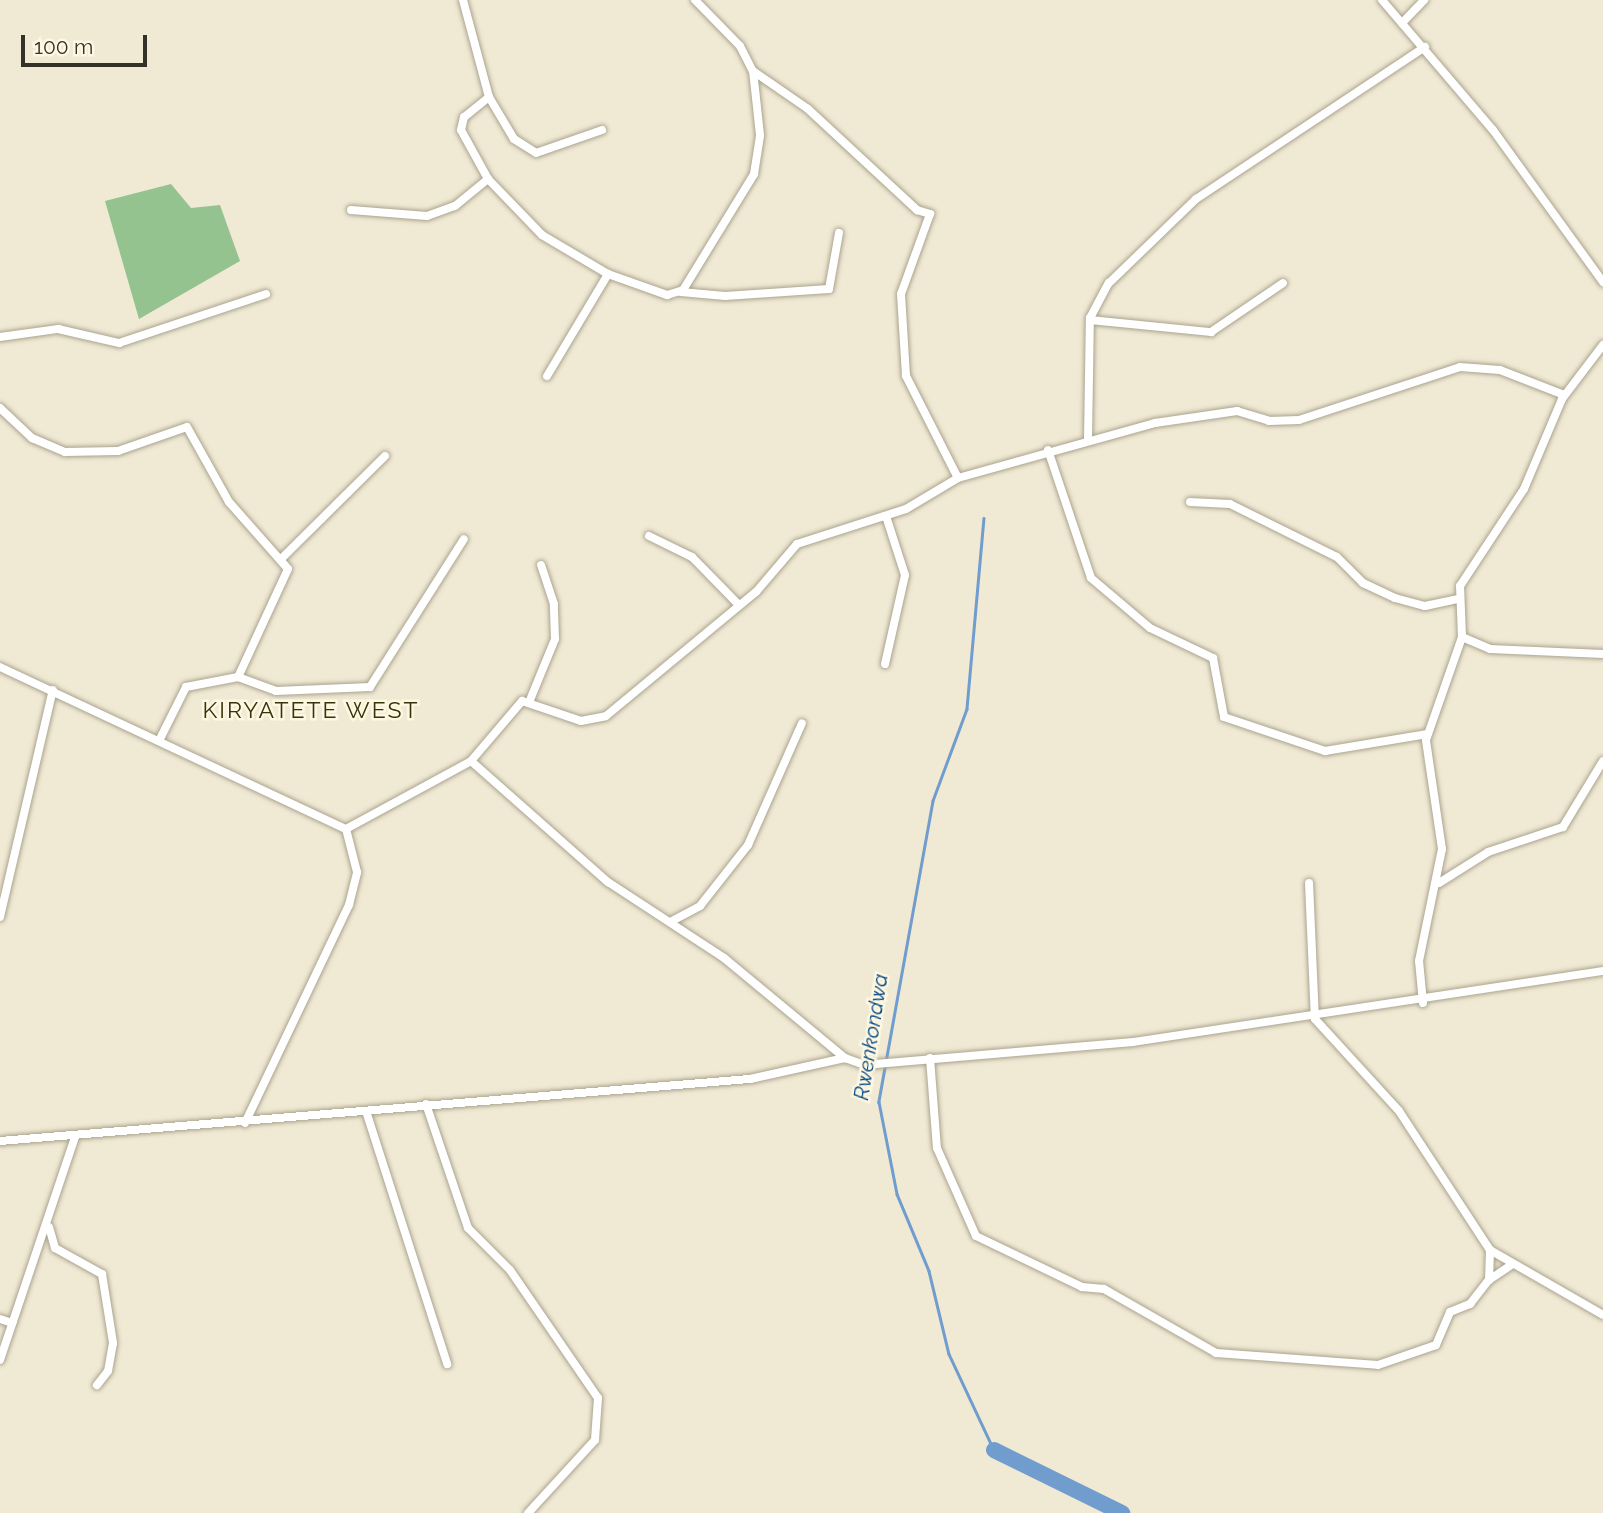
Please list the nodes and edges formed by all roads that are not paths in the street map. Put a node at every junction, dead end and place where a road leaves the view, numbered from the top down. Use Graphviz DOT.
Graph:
graph roads {
  1 [pos="463,0"];
  2 [pos="695,0"];
  3 [pos="1382,0"];
  4 [pos="1424,0"];
  5 [pos="1402,23"];
  6 [pos="1425,47"];
  7 [pos="753,71"];
  8 [pos="489,97"];
  9 [pos="602,130"];
  10 [pos="488,179"];
  11 [pos="351,210"];
  12 [pos="839,233"];
  13 [pos="608,274"];
  14 [pos="1603,282"];
  15 [pos="1283,283"];
  16 [pos="681,292"];
  17 [pos="266,294"];
  18 [pos="1090,320"];
  19 [pos="0,337"];
  20 [pos="1603,345"];
  21 [pos="547,376"];
  22 [pos="1564,396"];
  23 [pos="0,408"];
  24 [pos="1088,439"];
  25 [pos="1048,450"];
  26 [pos="386,456"];
  27 [pos="958,478"];
  28 [pos="1190,502"];
  29 [pos="886,516"];
  30 [pos="649,536"];
  31 [pos="464,539"];
  32 [pos="282,558"];
  33 [pos="541,565"];
  34 [pos="1458,599"];
  35 [pos="739,605"];
  36 [pos="1462,637"];
  37 [pos="1603,654"];
  38 [pos="885,664"];
  39 [pos="0,667"];
  40 [pos="238,677"];
  41 [pos="53,690"];
  42 [pos="530,700"];
  43 [pos="802,723"];
  44 [pos="1428,734"];
  45 [pos="159,741"];
  46 [pos="471,761"];
  47 [pos="1603,761"];
  48 [pos="346,829"];
  49 [pos="1309,883"];
  50 [pos="1440,883"];
  51 [pos="0,917"];
  52 [pos="672,921"];
  53 [pos="1603,971"];
  54 [pos="1423,1003"];
  55 [pos="1315,1019"];
  56 [pos="845,1058"];
  57 [pos="930,1058"];
  58 [pos="426,1104"];
  59 [pos="366,1111"];
  60 [pos="245,1123"];
  61 [pos="75,1137"];
  62 [pos="0,1141"];
  63 [pos="49,1221"];
  64 [pos="1490,1250"];
  65 [pos="1511,1265"];
  66 [pos="1489,1280"];
  67 [pos="1603,1315"];
  68 [pos="0,1319"];
  69 [pos="12,1323"];
  70 [pos="0,1360"];
  71 [pos="447,1364"];
  72 [pos="97,1385"];
  73 [pos="528,1513"];
  1 -- 8 [label="street"];
  2 -- 7 [label="street"];
  3 -- 5 [label="street"];
  4 -- 5 [label="street"];
  5 -- 6 [label="street"];
  6 -- 14 [label="street"];
  6 -- 18 [label="street"];
  7 -- 16 [label="street"];
  7 -- 27 [label="street"];
  8 -- 9 [label="street"];
  8 -- 10 [label="street"];
  10 -- 11 [label="street"];
  10 -- 13 [label="street"];
  12 -- 16 [label="street"];
  13 -- 16 [label="street"];
  13 -- 21 [label="street"];
  15 -- 18 [label="street"];
  17 -- 19 [label="street"];
  18 -- 24 [label="street"];
  20 -- 22 [label="street"];
  22 -- 24 [label="street"];
  22 -- 34 [label="street"];
  23 -- 32 [label="street"];
  24 -- 25 [label="street"];
  25 -- 27 [label="street"];
  25 -- 44 [label="street"];
  26 -- 32 [label="street"];
  27 -- 29 [label="street"];
  28 -- 34 [label="street"];
  29 -- 35 [label="street"];
  29 -- 38 [label="street"];
  30 -- 35 [label="street"];
  31 -- 40 [label="street"];
  32 -- 40 [label="street"];
  33 -- 42 [label="street"];
  34 -- 36 [label="street"];
  35 -- 42 [label="street"];
  36 -- 37 [label="street"];
  36 -- 44 [label="street"];
  39 -- 41 [label="street"];
  40 -- 45 [label="street"];
  41 -- 45 [label="street"];
  41 -- 51 [label="street"];
  42 -- 46 [label="street"];
  43 -- 52 [label="street"];
  44 -- 50 [label="street"];
  45 -- 48 [label="street"];
  46 -- 48 [label="street"];
  46 -- 52 [label="street"];
  47 -- 50 [label="street"];
  48 -- 60 [label="street"];
  49 -- 55 [label="street"];
  50 -- 54 [label="street"];
  52 -- 56 [label="street"];
  53 -- 54 [label="street"];
  54 -- 55 [label="street"];
  55 -- 57 [label="street"];
  55 -- 64 [label="street"];
  56 -- 57 [label="street"];
  56 -- 58 [label="street"];
  57 -- 66 [label="street"];
  58 -- 59 [label="street"];
  58 -- 73 [label="street"];
  59 -- 60 [label="street"];
  59 -- 71 [label="street"];
  60 -- 61 [label="street"];
  61 -- 62 [label="street"];
  61 -- 63 [label="street"];
  63 -- 69 [label="street"];
  63 -- 72 [label="street"];
  64 -- 65 [label="street"];
  64 -- 66 [label="street"];
  65 -- 66 [label="street"];
  65 -- 67 [label="street"];
  68 -- 69 [label="street"];
  69 -- 70 [label="street"];
}
